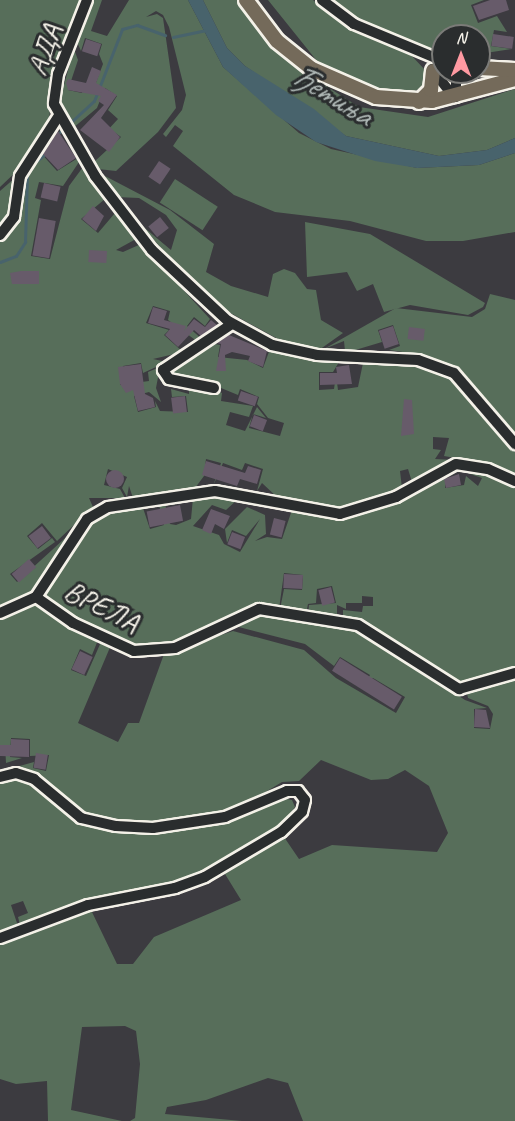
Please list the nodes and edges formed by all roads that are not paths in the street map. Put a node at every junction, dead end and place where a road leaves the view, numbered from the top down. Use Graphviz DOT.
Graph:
graph roads {
  1 [pos="87,0"];
  2 [pos="246,0"];
  3 [pos="322,0"];
  4 [pos="431,61"];
  5 [pos="491,69"];
  6 [pos="515,70"];
  7 [pos="515,79"];
  8 [pos="432,84"];
  9 [pos="448,84"];
  10 [pos="456,84"];
  11 [pos="455,97"];
  12 [pos="419,102"];
  13 [pos="62,123"];
  14 [pos="0,235"];
  15 [pos="232,324"];
  16 [pos="214,388"];
  17 [pos="515,444"];
  18 [pos="515,481"];
  19 [pos="36,597"];
  20 [pos="0,613"];
  21 [pos="515,674"];
  22 [pos="0,777"];
  23 [pos="0,938"];
  1 -- 13 [label="street, АДА"];
  2 -- 12 [label="main road"];
  3 -- 4 [label="street"];
  5 -- 6 [label="main road"];
  7 -- 11 [label="main road"];
  8 -- 12 [label="main road"];
  9 -- 11 [label="street"];
  10 -- 11 [label="street"];
  11 -- 12 [label="main road"];
  13 -- 14 [label="street"];
  13 -- 15 [label="street"];
  15 -- 16 [label="street"];
  15 -- 17 [label="street"];
  18 -- 19 [label="street, ВРЕЛА"];
  19 -- 20 [label="street"];
  19 -- 21 [label="street, ВРЕЛА"];
  22 -- 23 [label="street"];
}
